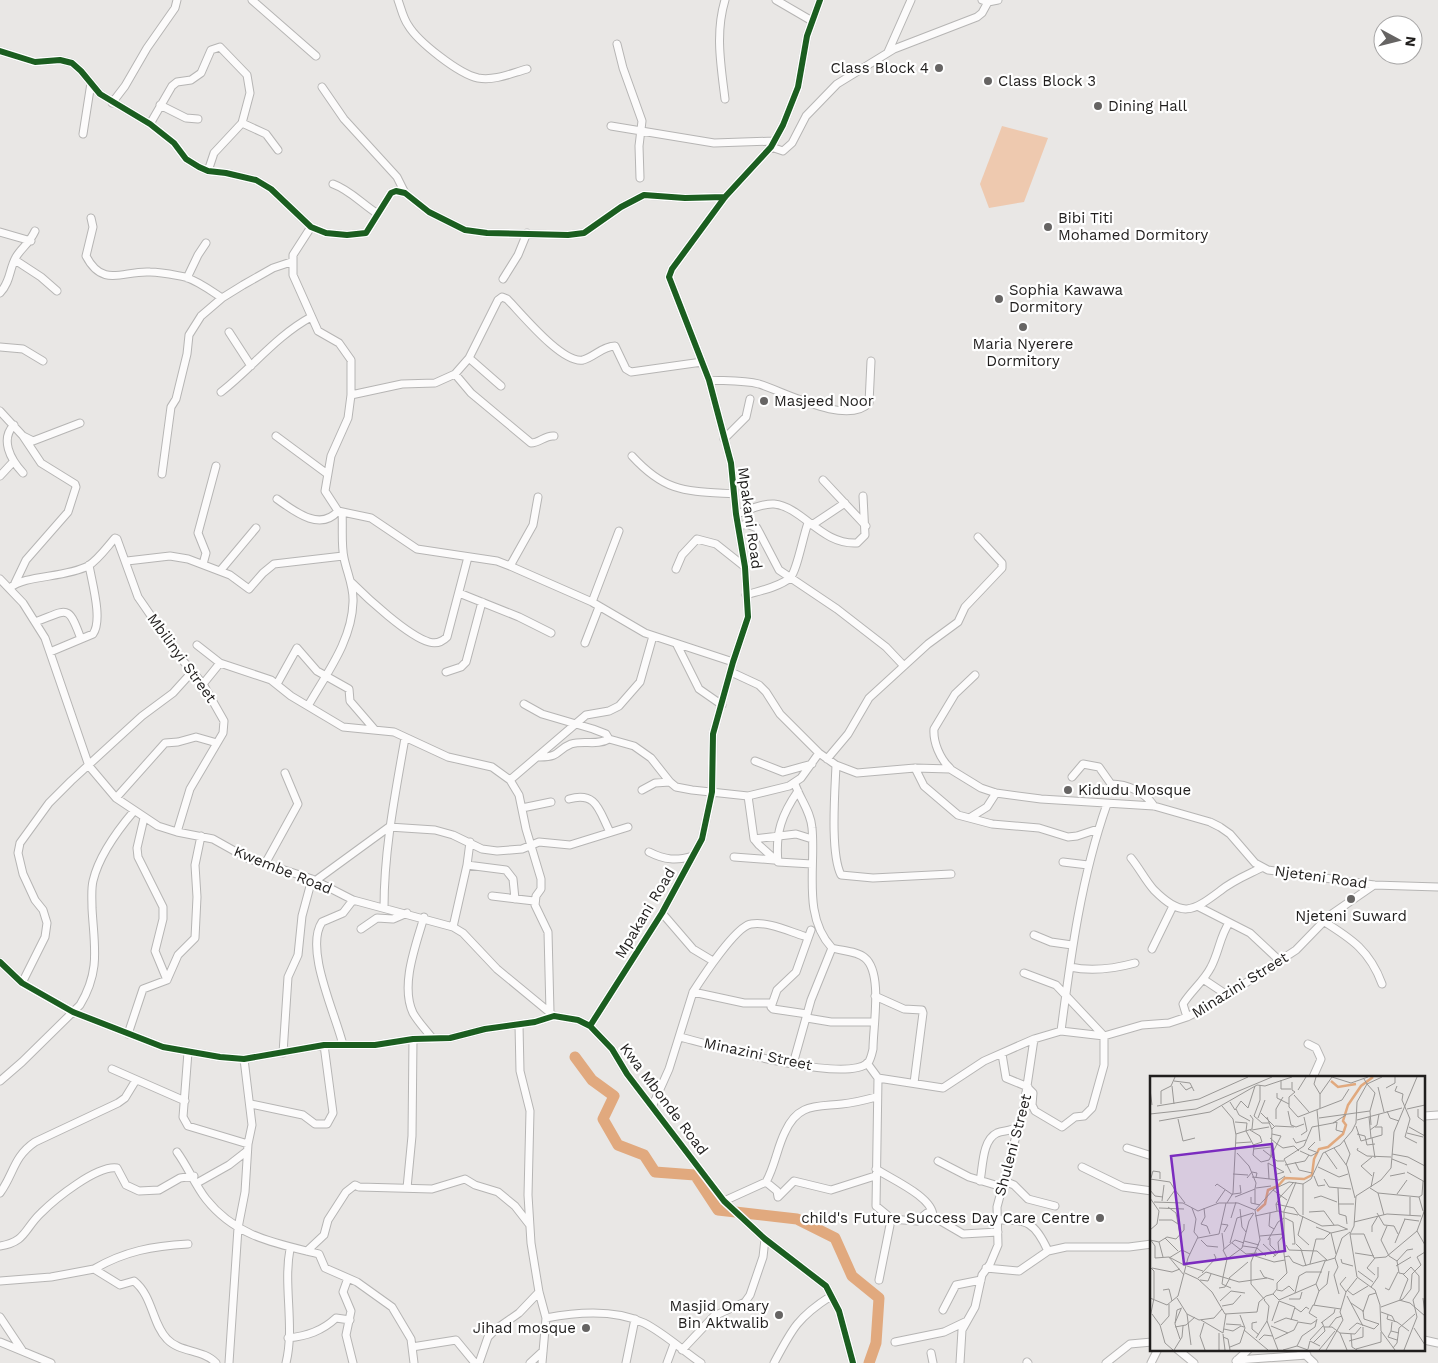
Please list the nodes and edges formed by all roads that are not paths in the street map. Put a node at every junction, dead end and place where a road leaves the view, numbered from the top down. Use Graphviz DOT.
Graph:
graph roads {
  1 [pos="177,0"];
  2 [pos="252,0"];
  3 [pos="398,0"];
  4 [pos="725,0"];
  5 [pos="776,0"];
  6 [pos="820,0"];
  7 [pos="911,0"];
  8 [pos="998,0"];
  9 [pos="985,1"];
  10 [pos="812,21"];
  11 [pos="618,44"];
  12 [pos="0,51"];
  13 [pos="888,52"];
  14 [pos="316,56"];
  15 [pos="527,69"];
  16 [pos="91,83"];
  17 [pos="322,87"];
  18 [pos="725,99"];
  19 [pos="112,103"];
  20 [pos="160,105"];
  21 [pos="198,119"];
  22 [pos="150,124"];
  23 [pos="242,124"];
  24 [pos="611,126"];
  25 [pos="642,130"];
  26 [pos="83,134"];
  27 [pos="773,144"];
  28 [pos="278,150"];
  29 [pos="208,171"];
  30 [pos="640,178"];
  31 [pos="333,184"];
  32 [pos="405,192"];
  33 [pos="725,196"];
  34 [pos="378,214"];
  35 [pos="90,218"];
  36 [pos="312,227"];
  37 [pos="35,231"];
  38 [pos="0,232"];
  39 [pos="527,233"];
  40 [pos="31,241"];
  41 [pos="206,243"];
  42 [pos="14,260"];
  43 [pos="291,262"];
  44 [pos="187,278"];
  45 [pos="503,279"];
  46 [pos="57,291"];
  47 [pos="0,294"];
  48 [pos="222,298"];
  49 [pos="311,317"];
  50 [pos="229,332"];
  51 [pos="0,347"];
  52 [pos="469,358"];
  53 [pos="43,361"];
  54 [pos="871,361"];
  55 [pos="702,362"];
  56 [pos="251,366"];
  57 [pos="456,374"];
  58 [pos="709,380"];
  59 [pos="500,386"];
  60 [pos="221,392"];
  61 [pos="351,395"];
  62 [pos="750,399"];
  63 [pos="0,411"];
  64 [pos="80,423"];
  65 [pos="14,425"];
  66 [pos="23,436"];
  67 [pos="276,436"];
  68 [pos="554,436"];
  69 [pos="724,439"];
  70 [pos="632,456"];
  71 [pos="14,462"];
  72 [pos="216,466"];
  73 [pos="23,473"];
  74 [pos="326,473"];
  75 [pos="162,474"];
  76 [pos="0,476"];
  77 [pos="823,480"];
  78 [pos="734,494"];
  79 [pos="863,496"];
  80 [pos="538,497"];
  81 [pos="276,499"];
  82 [pos="845,503"];
  83 [pos="340,511"];
  84 [pos="736,514"];
  85 [pos="810,524"];
  86 [pos="739,526"];
  87 [pos="866,527"];
  88 [pos="256,528"];
  89 [pos="619,531"];
  90 [pos="978,537"];
  91 [pos="343,556"];
  92 [pos="468,557"];
  93 [pos="127,561"];
  94 [pos="203,564"];
  95 [pos="89,565"];
  96 [pos="510,566"];
  97 [pos="745,567"];
  98 [pos="676,569"];
  99 [pos="220,571"];
  100 [pos="789,578"];
  101 [pos="0,579"];
  102 [pos="351,582"];
  103 [pos="13,585"];
  104 [pos="459,593"];
  105 [pos="746,595"];
  106 [pos="482,602"];
  107 [pos="592,602"];
  108 [pos="599,608"];
  109 [pos="35,622"];
  110 [pos="551,634"];
  111 [pos="654,636"];
  112 [pos="81,639"];
  113 [pos="585,643"];
  114 [pos="197,645"];
  115 [pos="677,645"];
  116 [pos="50,652"];
  117 [pos="733,662"];
  118 [pos="220,663"];
  119 [pos="904,666"];
  120 [pos="192,672"];
  121 [pos="446,672"];
  122 [pos="730,672"];
  123 [pos="975,675"];
  124 [pos="326,678"];
  125 [pos="203,684"];
  126 [pos="277,684"];
  127 [pos="524,704"];
  128 [pos="722,705"];
  129 [pos="308,706"];
  130 [pos="575,724"];
  131 [pos="375,730"];
  132 [pos="406,738"];
  133 [pos="609,739"];
  134 [pos="217,743"];
  135 [pos="819,753"];
  136 [pos="540,757"];
  137 [pos="827,759"];
  138 [pos="755,761"];
  139 [pos="812,764"];
  140 [pos="836,765"];
  141 [pos="89,766"];
  142 [pos="915,768"];
  143 [pos="950,769"];
  144 [pos="285,773"];
  145 [pos="1072,777"];
  146 [pos="510,780"];
  147 [pos="670,782"];
  148 [pos="796,788"];
  149 [pos="642,790"];
  150 [pos="712,792"];
  151 [pos="996,793"];
  152 [pos="748,796"];
  153 [pos="116,798"];
  154 [pos="569,799"];
  155 [pos="551,802"];
  156 [pos="1107,804"];
  157 [pos="1154,806"];
  158 [pos="522,808"];
  159 [pos="134,811"];
  160 [pos="971,817"];
  161 [pos="144,818"];
  162 [pos="388,827"];
  163 [pos="628,827"];
  164 [pos="1098,829"];
  165 [pos="177,832"];
  166 [pos="610,832"];
  167 [pos="201,836"];
  168 [pos="778,837"];
  169 [pos="754,839"];
  170 [pos="812,839"];
  171 [pos="470,842"];
  172 [pos="530,846"];
  173 [pos="649,852"];
  174 [pos="693,856"];
  175 [pos="734,857"];
  176 [pos="1131,858"];
  177 [pos="776,861"];
  178 [pos="1063,862"];
  179 [pos="265,864"];
  180 [pos="812,864"];
  181 [pos="467,865"];
  182 [pos="1088,865"];
  183 [pos="1261,868"];
  184 [pos="950,874"];
  185 [pos="313,880"];
  186 [pos="1374,885"];
  187 [pos="1438,888"];
  188 [pos="492,896"];
  189 [pos="515,899"];
  190 [pos="352,900"];
  191 [pos="534,902"];
  192 [pos="1173,906"];
  193 [pos="1199,907"];
  194 [pos="384,908"];
  195 [pos="407,913"];
  196 [pos="662,913"];
  197 [pos="424,917"];
  198 [pos="1323,922"];
  199 [pos="1229,923"];
  200 [pos="453,926"];
  201 [pos="361,929"];
  202 [pos="811,930"];
  203 [pos="804,936"];
  204 [pos="1034,936"];
  205 [pos="1072,945"];
  206 [pos="832,948"];
  207 [pos="1152,949"];
  208 [pos="1280,961"];
  209 [pos="0,962"];
  210 [pos="713,962"];
  211 [pos="1135,963"];
  212 [pos="1070,967"];
  213 [pos="1024,973"];
  214 [pos="1204,979"];
  215 [pos="167,980"];
  216 [pos="22,983"];
  217 [pos="1382,984"];
  218 [pos="693,992"];
  219 [pos="1066,994"];
  220 [pos="1227,995"];
  221 [pos="875,996"];
  222 [pos="772,1003"];
  223 [pos="73,1012"];
  224 [pos="552,1014"];
  225 [pos="807,1016"];
  226 [pos="1187,1017"];
  227 [pos="873,1022"];
  228 [pos="519,1025"];
  229 [pos="590,1026"];
  230 [pos="1061,1031"];
  231 [pos="128,1034"];
  232 [pos="1104,1036"];
  233 [pos="680,1037"];
  234 [pos="432,1038"];
  235 [pos="413,1039"];
  236 [pos="1034,1039"];
  237 [pos="343,1044"];
  238 [pos="1308,1044"];
  239 [pos="324,1046"];
  240 [pos="188,1052"];
  241 [pos="283,1052"];
  242 [pos="1002,1054"];
  243 [pos="244,1059"];
  244 [pos="867,1063"];
  245 [pos="793,1064"];
  246 [pos="112,1069"];
  247 [pos="1313,1076"];
  248 [pos="878,1078"];
  249 [pos="136,1080"];
  250 [pos="0,1081"];
  251 [pos="914,1082"];
  252 [pos="1028,1087"];
  253 [pos="876,1097"];
  254 [pos="185,1101"];
  255 [pos="251,1104"];
  256 [pos="652,1107"];
  257 [pos="1019,1125"];
  258 [pos="248,1147"];
  259 [pos="1127,1148"];
  260 [pos="178,1152"];
  261 [pos="1150,1155"];
  262 [pos="938,1161"];
  263 [pos="1082,1167"];
  264 [pos="875,1173"];
  265 [pos="195,1180"];
  266 [pos="980,1181"];
  267 [pos="766,1182"];
  268 [pos="1003,1184"];
  269 [pos="407,1188"];
  270 [pos="1150,1191"];
  271 [pos="0,1193"];
  272 [pos="724,1201"];
  273 [pos="1055,1206"];
  274 [pos="934,1216"];
  275 [pos="890,1219"];
  276 [pos="997,1220"];
  277 [pos="529,1224"];
  278 [pos="238,1228"];
  279 [pos="998,1232"];
  280 [pos="765,1239"];
  281 [pos="188,1244"];
  282 [pos="1150,1244"];
  283 [pos="0,1246"];
  284 [pos="290,1248"];
  285 [pos="307,1251"];
  286 [pos="1048,1251"];
  287 [pos="986,1268"];
  288 [pos="94,1269"];
  289 [pos="348,1278"];
  290 [pos="880,1280"];
  291 [pos="980,1280"];
  292 [pos="0,1281"];
  293 [pos="539,1292"];
  294 [pos="831,1296"];
  295 [pos="943,1310"];
  296 [pos="0,1317"];
  297 [pos="546,1318"];
  298 [pos="635,1319"];
  299 [pos="350,1320"];
  300 [pos="965,1322"];
  301 [pos="288,1338"];
  302 [pos="0,1342"];
  303 [pos="896,1342"];
  304 [pos="1150,1342"];
  305 [pos="674,1344"];
  306 [pos="412,1347"];
  307 [pos="22,1350"];
  308 [pos="682,1350"];
  309 [pos="1158,1350"];
  310 [pos="1177,1350"];
  311 [pos="1248,1350"];
  312 [pos="1300,1350"];
  313 [pos="543,1351"];
  314 [pos="930,1353"];
  315 [pos="1307,1355"];
  316 [pos="1236,1361"];
  317 [pos="51,1363"];
  318 [pos="216,1363"];
  319 [pos="229,1363"];
  320 [pos="286,1363"];
  321 [pos="353,1363"];
  322 [pos="414,1363"];
  323 [pos="475,1363"];
  324 [pos="479,1363"];
  325 [pos="530,1363"];
  326 [pos="542,1363"];
  327 [pos="626,1363"];
  328 [pos="668,1363"];
  329 [pos="701,1363"];
  330 [pos="774,1363"];
  331 [pos="853,1363"];
  332 [pos="933,1363"];
  333 [pos="960,1363"];
  334 [pos="1106,1363"];
  335 [pos="1151,1363"];
  336 [pos="1194,1363"];
  337 [pos="1314,1363"];
  1 -- 19 [label="street"];
  2 -- 14 [label="street"];
  3 -- 15 [label="street"];
  4 -- 18 [label="street"];
  5 -- 10 [label="street"];
  6 -- 10 [label="street, Mpakani Road"];
  7 -- 13 [label="street"];
  8 -- 9 [label="street"];
  9 -- 13 [label="street"];
  10 -- 27 [label="street, Mpakani Road"];
  11 -- 25 [label="street"];
  12 -- 16 [label="street"];
  13 -- 27 [label="street"];
  16 -- 19 [label="street"];
  16 -- 26 [label="street"];
  17 -- 32 [label="street"];
  19 -- 22 [label="street"];
  20 -- 21 [label="street"];
  20 -- 22 [label="street"];
  20 -- 23 [label="street"];
  22 -- 29 [label="street"];
  23 -- 28 [label="street"];
  23 -- 29 [label="street"];
  24 -- 25 [label="street"];
  25 -- 27 [label="street"];
  25 -- 30 [label="street"];
  27 -- 33 [label="street, Mpakani Road"];
  29 -- 36 [label="street"];
  31 -- 34 [label="street"];
  32 -- 34 [label="street"];
  32 -- 39 [label="street"];
  33 -- 39 [label="street"];
  33 -- 55 [label="street, Mpakani Road"];
  34 -- 36 [label="street"];
  35 -- 44 [label="street"];
  36 -- 43 [label="street"];
  37 -- 40 [label="street"];
  38 -- 40 [label="street"];
  39 -- 45 [label="street"];
  40 -- 42 [label="street"];
  41 -- 44 [label="street"];
  42 -- 46 [label="street"];
  42 -- 47 [label="street"];
  43 -- 48 [label="street"];
  43 -- 49 [label="street"];
  44 -- 48 [label="street"];
  48 -- 75 [label="street"];
  49 -- 56 [label="street"];
  49 -- 61 [label="street"];
  50 -- 56 [label="street"];
  51 -- 53 [label="street"];
  52 -- 55 [label="street"];
  52 -- 57 [label="street"];
  52 -- 59 [label="street"];
  54 -- 58 [label="street"];
  55 -- 58 [label="street, Mpakani Road"];
  56 -- 60 [label="street"];
  57 -- 61 [label="street"];
  57 -- 68 [label="street"];
  58 -- 69 [label="street, Mpakani Road"];
  61 -- 74 [label="street"];
  62 -- 69 [label="street"];
  63 -- 65 [label="street"];
  64 -- 66 [label="street"];
  65 -- 66 [label="street"];
  65 -- 71 [label="street"];
  66 -- 103 [label="street"];
  67 -- 74 [label="street"];
  69 -- 78 [label="street, Mpakani Road"];
  70 -- 78 [label="street"];
  71 -- 73 [label="street"];
  71 -- 76 [label="street"];
  72 -- 94 [label="street"];
  74 -- 83 [label="street"];
  77 -- 82 [label="street"];
  78 -- 84 [label="street, Mpakani Road"];
  79 -- 87 [label="street"];
  80 -- 96 [label="street"];
  81 -- 83 [label="street"];
  82 -- 85 [label="street"];
  82 -- 87 [label="street"];
  83 -- 91 [label="street"];
  83 -- 92 [label="street"];
  84 -- 85 [label="street"];
  84 -- 86 [label="street, Mpakani Road"];
  85 -- 87 [label="street"];
  85 -- 100 [label="street"];
  86 -- 97 [label="street, Mpakani Road"];
  86 -- 100 [label="street"];
  88 -- 99 [label="street"];
  89 -- 107 [label="street"];
  90 -- 119 [label="street"];
  91 -- 99 [label="street"];
  91 -- 102 [label="street"];
  92 -- 96 [label="street"];
  92 -- 104 [label="street"];
  93 -- 94 [label="street"];
  93 -- 95 [label="street, Mbilinyi Street"];
  93 -- 120 [label="street, Mbilinyi Street"];
  94 -- 99 [label="street"];
  95 -- 103 [label="street"];
  95 -- 112 [label="street"];
  96 -- 107 [label="street"];
  97 -- 98 [label="street"];
  97 -- 105 [label="street, Mpakani Road"];
  100 -- 105 [label="street"];
  100 -- 119 [label="street"];
  101 -- 103 [label="street, Kwembe Road"];
  102 -- 104 [label="street"];
  102 -- 124 [label="street"];
  103 -- 109 [label="street, Kwembe Road"];
  104 -- 106 [label="street"];
  105 -- 117 [label="street, Mpakani Road"];
  106 -- 110 [label="street"];
  106 -- 121 [label="street"];
  107 -- 108 [label="street"];
  108 -- 111 [label="street"];
  108 -- 113 [label="street"];
  109 -- 112 [label="street"];
  109 -- 116 [label="street, Kwembe Road"];
  111 -- 115 [label="street"];
  111 -- 130 [label="street"];
  112 -- 116 [label="street"];
  114 -- 118 [label="street"];
  115 -- 117 [label="street"];
  115 -- 128 [label="street"];
  116 -- 141 [label="street, Kwembe Road"];
  117 -- 122 [label="street, Mpakani Road"];
  118 -- 125 [label="street"];
  118 -- 126 [label="street"];
  119 -- 137 [label="street"];
  120 -- 125 [label="street, Mbilinyi Street"];
  120 -- 141 [label="street"];
  122 -- 128 [label="street, Mpakani Road"];
  122 -- 135 [label="street, Njeteni Road"];
  123 -- 143 [label="street"];
  124 -- 126 [label="street"];
  124 -- 129 [label="street"];
  124 -- 131 [label="street"];
  125 -- 134 [label="street, Mbilinyi Street"];
  126 -- 129 [label="street"];
  127 -- 130 [label="street"];
  128 -- 150 [label="street, Mpakani Road"];
  129 -- 131 [label="street"];
  130 -- 133 [label="street"];
  130 -- 136 [label="street"];
  131 -- 132 [label="street"];
  132 -- 146 [label="street"];
  132 -- 162 [label="street"];
  133 -- 136 [label="street"];
  133 -- 147 [label="street"];
  134 -- 153 [label="street"];
  134 -- 165 [label="street, Mbilinyi Street"];
  135 -- 137 [label="street, Njeteni Road"];
  135 -- 139 [label="street"];
  136 -- 146 [label="street"];
  137 -- 140 [label="street, Njeteni Road"];
  138 -- 139 [label="street"];
  139 -- 148 [label="street"];
  140 -- 142 [label="street, Njeteni Road"];
  140 -- 184 [label="street"];
  141 -- 153 [label="street, Kwembe Road"];
  141 -- 216 [label="street"];
  142 -- 143 [label="street, Njeteni Road"];
  142 -- 160 [label="street"];
  143 -- 151 [label="street, Njeteni Road"];
  144 -- 179 [label="street"];
  145 -- 157 [label="street"];
  146 -- 158 [label="street"];
  147 -- 149 [label="street"];
  147 -- 150 [label="street"];
  148 -- 152 [label="street"];
  148 -- 168 [label="street"];
  148 -- 170 [label="street"];
  150 -- 152 [label="street"];
  150 -- 174 [label="street, Mpakani Road"];
  151 -- 156 [label="street, Njeteni Road"];
  151 -- 160 [label="street"];
  152 -- 169 [label="street"];
  153 -- 159 [label="street, Kwembe Road"];
  154 -- 166 [label="street"];
  155 -- 158 [label="street"];
  156 -- 157 [label="street, Njeteni Road"];
  156 -- 164 [label="street"];
  157 -- 183 [label="street, Njeteni Road"];
  158 -- 172 [label="street"];
  159 -- 161 [label="street, Kwembe Road"];
  159 -- 223 [label="street"];
  160 -- 164 [label="street"];
  161 -- 165 [label="street, Kwembe Road"];
  161 -- 215 [label="street"];
  162 -- 171 [label="street"];
  162 -- 185 [label="street"];
  162 -- 194 [label="street"];
  163 -- 166 [label="street"];
  164 -- 182 [label="street"];
  165 -- 167 [label="street, Kwembe Road"];
  166 -- 172 [label="street"];
  167 -- 179 [label="street, Kwembe Road"];
  167 -- 215 [label="street"];
  168 -- 169 [label="street"];
  168 -- 170 [label="street"];
  168 -- 177 [label="street"];
  169 -- 177 [label="street"];
  170 -- 180 [label="street"];
  171 -- 172 [label="street"];
  171 -- 181 [label="street"];
  172 -- 191 [label="street"];
  173 -- 174 [label="street"];
  174 -- 196 [label="street, Mpakani Road"];
  175 -- 177 [label="street"];
  176 -- 192 [label="street"];
  177 -- 180 [label="street"];
  178 -- 182 [label="street"];
  179 -- 185 [label="street, Kwembe Road"];
  180 -- 206 [label="street"];
  181 -- 189 [label="street"];
  181 -- 200 [label="street"];
  182 -- 205 [label="street"];
  183 -- 186 [label="street, Njeteni Road"];
  183 -- 193 [label="street"];
  185 -- 190 [label="street, Kwembe Road"];
  185 -- 241 [label="street"];
  186 -- 187 [label="street, Njeteni Road"];
  186 -- 198 [label="street, Minazini Street"];
  188 -- 189 [label="street"];
  189 -- 191 [label="street"];
  190 -- 194 [label="street, Kwembe Road"];
  190 -- 237 [label="street"];
  191 -- 224 [label="street"];
  192 -- 193 [label="street"];
  192 -- 207 [label="street"];
  193 -- 199 [label="street"];
  194 -- 195 [label="street, Kwembe Road"];
  195 -- 197 [label="street, Kwembe Road"];
  195 -- 201 [label="street"];
  196 -- 210 [label="street"];
  196 -- 229 [label="street, Mpakani Road"];
  197 -- 200 [label="street, Kwembe Road"];
  197 -- 234 [label="street"];
  198 -- 208 [label="street, Minazini Street"];
  198 -- 217 [label="street"];
  199 -- 208 [label="street"];
  199 -- 214 [label="street"];
  200 -- 224 [label="street, Kwembe Road"];
  202 -- 222 [label="street"];
  203 -- 210 [label="street"];
  204 -- 205 [label="street"];
  205 -- 212 [label="street"];
  206 -- 221 [label="street"];
  206 -- 225 [label="street"];
  208 -- 220 [label="street, Minazini Street"];
  209 -- 216 [label="street, Kwa Mbonde Road"];
  210 -- 218 [label="street"];
  211 -- 212 [label="street"];
  212 -- 219 [label="street"];
  213 -- 219 [label="street"];
  214 -- 220 [label="street"];
  214 -- 226 [label="street"];
  215 -- 231 [label="street"];
  216 -- 223 [label="street, Kwa Mbonde Road"];
  218 -- 222 [label="street"];
  218 -- 233 [label="street"];
  219 -- 230 [label="street"];
  219 -- 232 [label="street"];
  220 -- 226 [label="street, Minazini Street"];
  221 -- 227 [label="street"];
  221 -- 251 [label="street"];
  222 -- 225 [label="street"];
  223 -- 231 [label="street, Kwa Mbonde Road"];
  223 -- 250 [label="street"];
  224 -- 228 [label="street, Kwa Mbonde Road"];
  224 -- 229 [label="street, Kwa Mbonde Road"];
  225 -- 227 [label="street"];
  225 -- 245 [label="street"];
  226 -- 232 [label="street, Minazini Street"];
  227 -- 244 [label="street"];
  228 -- 234 [label="street, Kwa Mbonde Road"];
  228 -- 277 [label="street"];
  229 -- 256 [label="street, Kwa Mbonde Road"];
  230 -- 232 [label="street, Minazini Street"];
  230 -- 236 [label="street, Minazini Street"];
  231 -- 240 [label="street, Kwa Mbonde Road"];
  232 -- 252 [label="street"];
  233 -- 245 [label="street, Minazini Street"];
  233 -- 256 [label="street"];
  234 -- 235 [label="street, Kwa Mbonde Road"];
  235 -- 237 [label="street, Kwa Mbonde Road"];
  235 -- 269 [label="street"];
  236 -- 242 [label="street, Minazini Street"];
  236 -- 252 [label="street, Shuleni Street"];
  237 -- 239 [label="street, Kwa Mbonde Road"];
  238 -- 247 [label="street"];
  239 -- 241 [label="street, Kwa Mbonde Road"];
  239 -- 255 [label="street"];
  240 -- 243 [label="street, Kwa Mbonde Road"];
  240 -- 254 [label="street"];
  241 -- 243 [label="street, Kwa Mbonde Road"];
  242 -- 251 [label="street, Minazini Street"];
  242 -- 252 [label="street"];
  243 -- 255 [label="street"];
  244 -- 245 [label="street, Minazini Street"];
  244 -- 248 [label="street"];
  246 -- 249 [label="street"];
  248 -- 251 [label="street, Minazini Street"];
  248 -- 253 [label="street"];
  249 -- 254 [label="street"];
  249 -- 271 [label="street"];
  252 -- 257 [label="street, Shuleni Street"];
  253 -- 264 [label="street"];
  253 -- 267 [label="street"];
  254 -- 258 [label="street"];
  255 -- 258 [label="street"];
  256 -- 272 [label="street, Kwa Mbonde Road"];
  257 -- 266 [label="street"];
  257 -- 268 [label="street, Shuleni Street"];
  258 -- 265 [label="street"];
  258 -- 278 [label="street"];
  259 -- 261 [label="street"];
  260 -- 265 [label="street"];
  262 -- 266 [label="street"];
  263 -- 270 [label="street"];
  264 -- 267 [label="street"];
  264 -- 274 [label="street"];
  264 -- 275 [label="street"];
  265 -- 278 [label="street"];
  265 -- 283 [label="street"];
  266 -- 268 [label="street"];
  267 -- 272 [label="street"];
  268 -- 273 [label="street"];
  268 -- 276 [label="street, Shuleni Street"];
  269 -- 277 [label="street"];
  269 -- 285 [label="street"];
  272 -- 280 [label="street, Kwa Mbonde Road"];
  274 -- 275 [label="street"];
  274 -- 279 [label="street"];
  275 -- 290 [label="street"];
  276 -- 279 [label="street, Shuleni Street"];
  276 -- 286 [label="street"];
  277 -- 293 [label="street"];
  278 -- 284 [label="street"];
  278 -- 319 [label="street"];
  279 -- 287 [label="street, Shuleni Street"];
  280 -- 294 [label="street, Kwa Mbonde Road"];
  280 -- 308 [label="street"];
  281 -- 288 [label="street"];
  282 -- 286 [label="street"];
  284 -- 285 [label="street"];
  284 -- 301 [label="street"];
  285 -- 289 [label="street"];
  286 -- 287 [label="street"];
  287 -- 291 [label="street"];
  288 -- 292 [label="street"];
  288 -- 318 [label="street"];
  289 -- 299 [label="street"];
  289 -- 306 [label="street"];
  291 -- 295 [label="street"];
  291 -- 300 [label="street"];
  293 -- 297 [label="street"];
  293 -- 324 [label="street"];
  294 -- 330 [label="street"];
  294 -- 331 [label="street, Kwa Mbonde Road"];
  296 -- 307 [label="street"];
  297 -- 298 [label="street"];
  297 -- 313 [label="street"];
  298 -- 305 [label="street"];
  298 -- 327 [label="street"];
  299 -- 301 [label="street"];
  299 -- 321 [label="street"];
  300 -- 303 [label="street"];
  300 -- 333 [label="street"];
  301 -- 320 [label="street"];
  302 -- 307 [label="street"];
  304 -- 334 [label="street"];
  305 -- 308 [label="street"];
  305 -- 328 [label="street"];
  306 -- 322 [label="street"];
  306 -- 323 [label="street"];
  307 -- 317 [label="street"];
  308 -- 329 [label="street"];
  309 -- 335 [label="street"];
  310 -- 336 [label="street"];
  311 -- 316 [label="street"];
  312 -- 315 [label="street"];
  313 -- 325 [label="street"];
  313 -- 326 [label="street"];
  314 -- 332 [label="street"];
  315 -- 316 [label="street"];
  315 -- 337 [label="street"];
}
